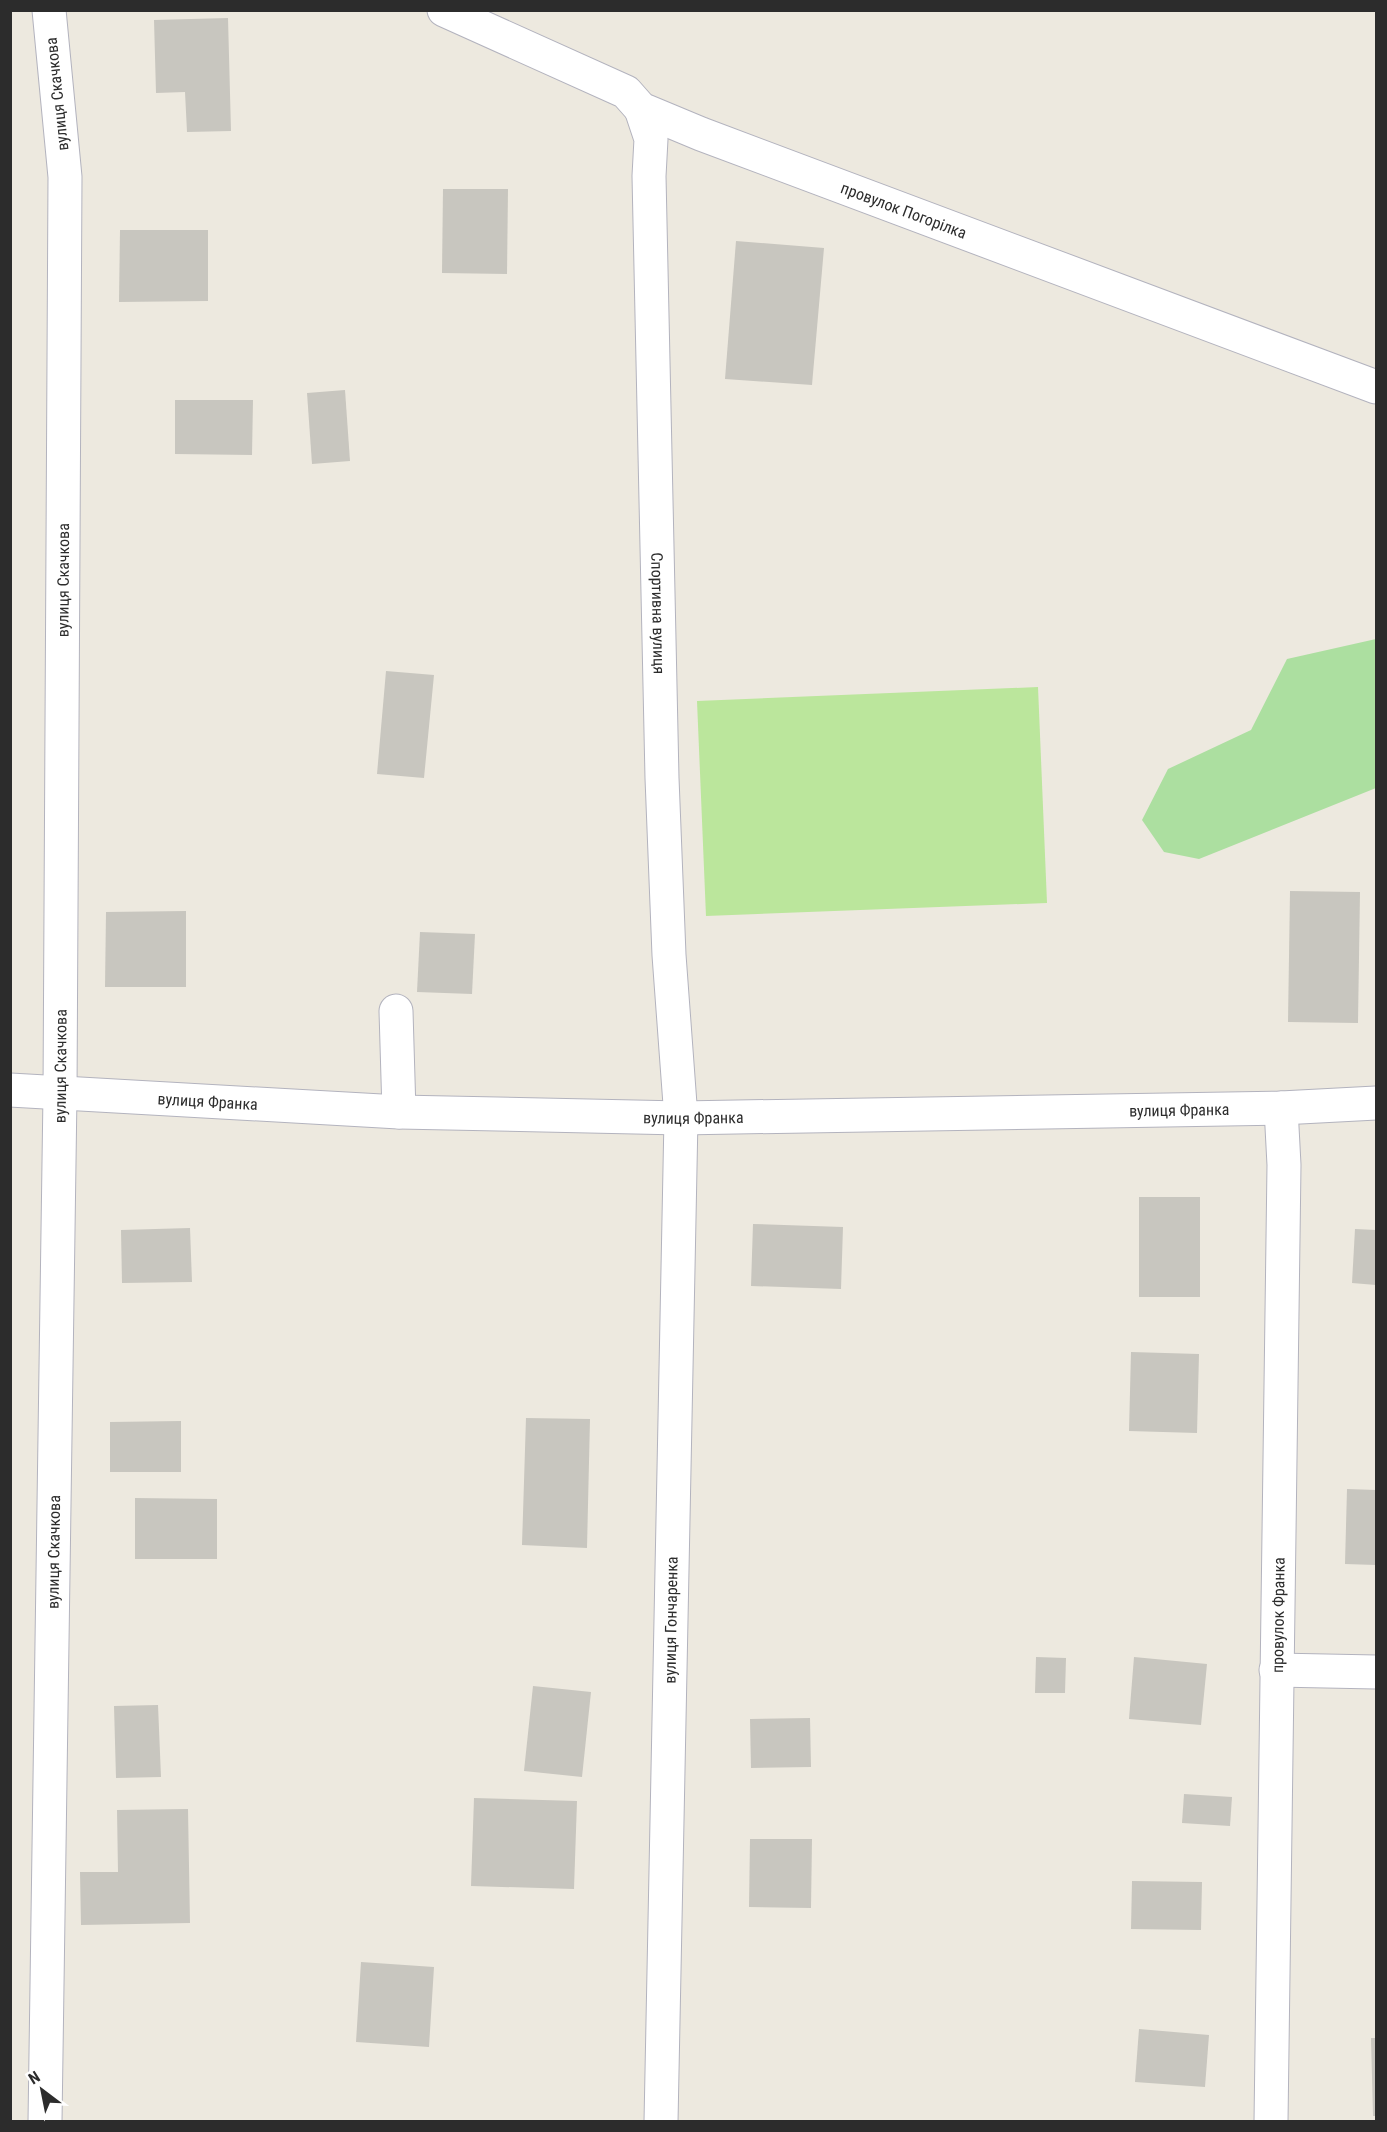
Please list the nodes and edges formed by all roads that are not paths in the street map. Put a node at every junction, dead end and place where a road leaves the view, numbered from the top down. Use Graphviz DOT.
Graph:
graph roads {
  1 [pos="49,10"];
  2 [pos="444,10"];
  3 [pos="641,109"];
  4 [pos="1377,387"];
  5 [pos="396,1011"];
  6 [pos="10,1090"];
  7 [pos="60,1094"];
  8 [pos="1377,1103"];
  9 [pos="1281,1108"];
  10 [pos="399,1112"];
  11 [pos="681,1118"];
  12 [pos="1276,1670"];
  13 [pos="1377,1672"];
  14 [pos="45,2121"];
  15 [pos="661,2121"];
  16 [pos="1271,2121"];
  1 -- 7 [label="street, вулиця Скачкова"];
  2 -- 3 [label="street, провулок Погорілка"];
  3 -- 4 [label="street, провулок Погорілка"];
  3 -- 11 [label="street, Спортивна вулиця"];
  5 -- 10 [label="street"];
  6 -- 7 [label="street, вулиця Франка"];
  7 -- 10 [label="street, вулиця Франка"];
  7 -- 14 [label="street, вулиця Скачкова"];
  8 -- 9 [label="street, вулиця Франка"];
  9 -- 11 [label="street, вулиця Франка"];
  9 -- 12 [label="street, провулок Франка"];
  10 -- 11 [label="street, вулиця Франка"];
  11 -- 15 [label="street, вулиця Гончаренка"];
  12 -- 13 [label="street"];
  12 -- 16 [label="street, провулок Франка"];
}
